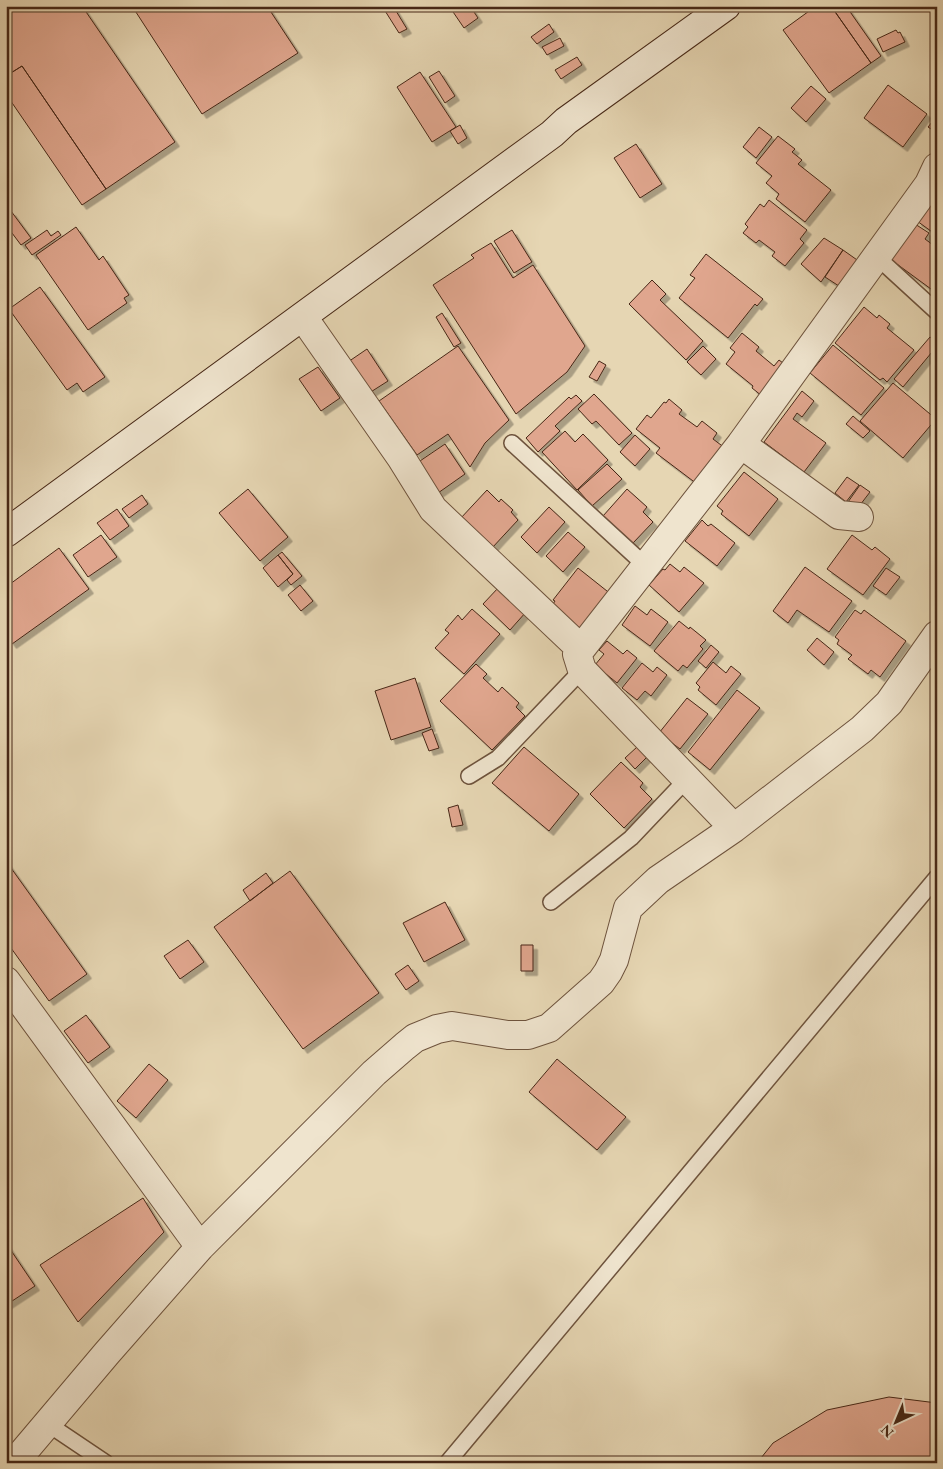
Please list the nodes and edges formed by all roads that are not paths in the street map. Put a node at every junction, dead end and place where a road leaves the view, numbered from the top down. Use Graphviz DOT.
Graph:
graph roads {
  1 [pos="726,6"];
  2 [pos="937,167"];
  3 [pos="877,258"];
  4 [pos="937,312"];
  5 [pos="303,317"];
  6 [pos="512,443"];
  7 [pos="741,444"];
  8 [pos="859,517"];
  9 [pos="6,532"];
  10 [pos="646,567"];
  11 [pos="937,635"];
  12 [pos="581,660"];
  13 [pos="469,776"];
  14 [pos="687,779"];
  15 [pos="734,828"];
  16 [pos="937,877"];
  17 [pos="551,902"];
  18 [pos="6,981"];
  19 [pos="200,1247"];
  20 [pos="48,1424"];
  21 [pos="14,1463"];
  22 [pos="106,1463"];
  23 [pos="447,1463"];
  1 -- 5 [label="street"];
  2 -- 3 [label="street"];
  3 -- 4 [label="lane"];
  3 -- 7 [label="street"];
  5 -- 9 [label="street"];
  5 -- 12 [label="street"];
  6 -- 10 [label="lane"];
  7 -- 8 [label="street"];
  7 -- 10 [label="street"];
  10 -- 12 [label="street"];
  11 -- 15 [label="street"];
  12 -- 13 [label="lane"];
  12 -- 14 [label="street"];
  14 -- 15 [label="street"];
  14 -- 17 [label="lane"];
  15 -- 19 [label="street"];
  16 -- 23 [label="lane"];
  18 -- 19 [label="street"];
  19 -- 20 [label="street"];
  20 -- 21 [label="street"];
  20 -- 22 [label="lane"];
}
